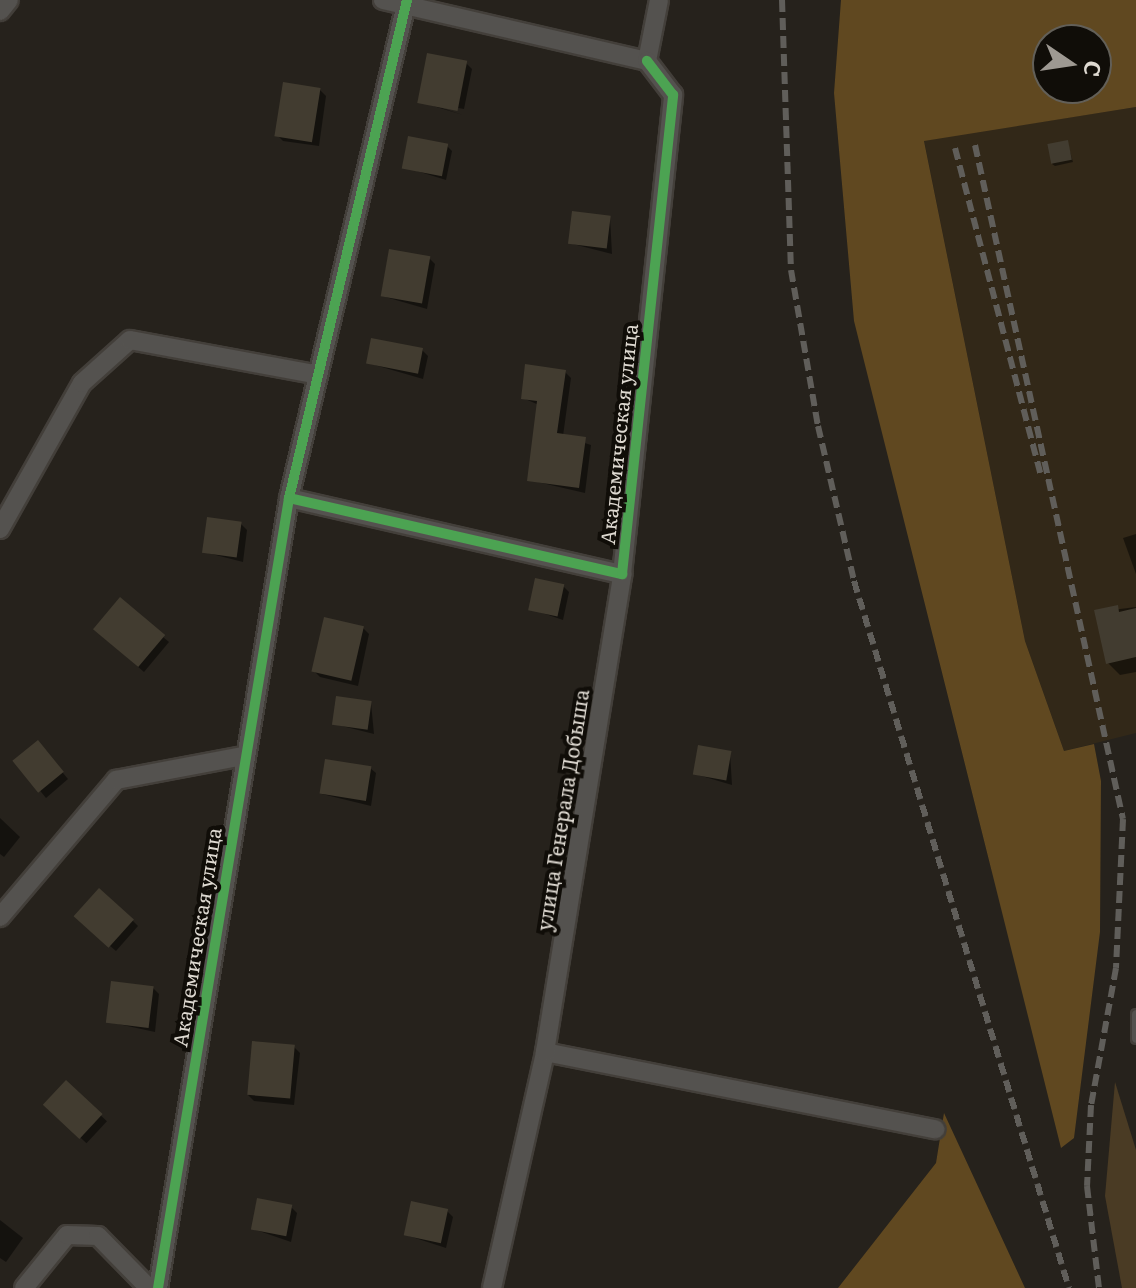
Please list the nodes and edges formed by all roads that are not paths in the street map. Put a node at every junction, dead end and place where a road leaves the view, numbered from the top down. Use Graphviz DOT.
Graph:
graph roads {
  1 [pos="9,0"];
  2 [pos="383,0"];
  3 [pos="659,0"];
  4 [pos="406,5"];
  5 [pos="0,11"];
  6 [pos="647,61"];
  7 [pos="318,375"];
  8 [pos="289,498"];
  9 [pos="0,529"];
  10 [pos="622,574"];
  11 [pos="243,756"];
  12 [pos="0,917"];
  13 [pos="1136,1014"];
  14 [pos="1136,1038"];
  15 [pos="545,1052"];
  16 [pos="935,1129"];
  17 [pos="24,1288"];
  18 [pos="149,1288"];
  19 [pos="158,1288"];
  20 [pos="492,1288"];
  1 -- 5 [label="street"];
  2 -- 4 [label="street"];
  3 -- 6 [label="street"];
  4 -- 6 [label="street"];
  4 -- 7 [label="street, Академическая улица"];
  6 -- 10 [label="street, Академическая улица"];
  7 -- 8 [label="street, Академическая улица"];
  7 -- 9 [label="street"];
  8 -- 10 [label="street, Академическая улица"];
  8 -- 11 [label="street, Академическая улица"];
  10 -- 15 [label="street, улица Генерала Добыша"];
  11 -- 12 [label="street"];
  11 -- 19 [label="street, Академическая улица"];
  13 -- 14 [label="lane"];
  15 -- 16 [label="street"];
  15 -- 20 [label="street, улица Генерала Добыша"];
  17 -- 18 [label="street"];
}
